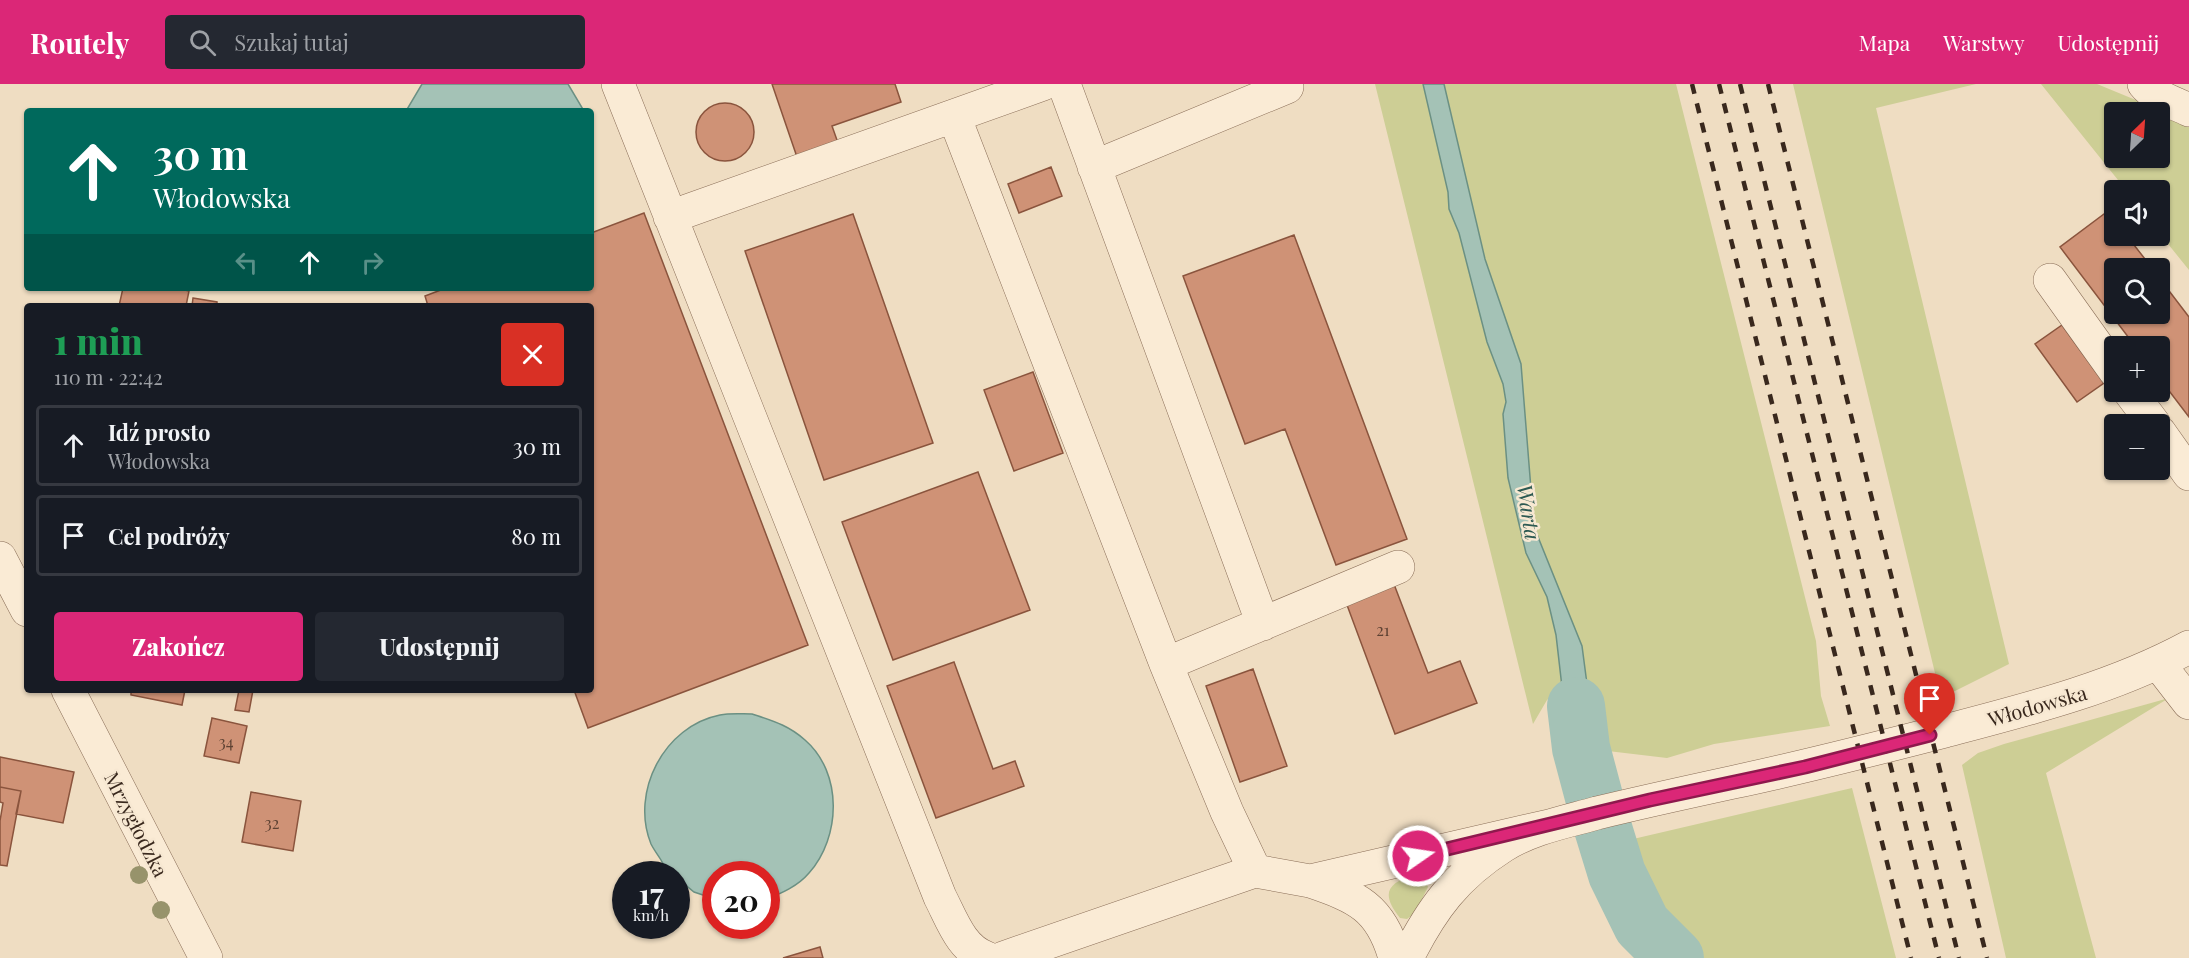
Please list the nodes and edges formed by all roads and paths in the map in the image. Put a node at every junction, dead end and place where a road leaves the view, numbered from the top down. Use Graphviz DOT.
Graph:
graph roads {
  1 [pos="618,84"];
  2 [pos="1043,84"];
  3 [pos="1064,84"];
  4 [pos="2144,84"];
  5 [pos="1287,87"];
  6 [pos="2189,110"];
  7 [pos="954,116"];
  8 [pos="1094,167"];
  9 [pos="670,217"];
  10 [pos="2050,280"];
  11 [pos="2104,355"];
  12 [pos="2170,447"];
  13 [pos="2189,474"];
  14 [pos="0,558"];
  15 [pos="1398,567"];
  16 [pos="24,604"];
  17 [pos="1263,624"];
  18 [pos="2189,647"];
  19 [pos="2158,663"];
  20 [pos="1166,664"];
  21 [pos="70,693"];
  22 [pos="2189,703"];
  23 [pos="1549,826"];
  24 [pos="1255,871"];
  25 [pos="1310,881"];
  26 [pos="206,958"];
  27 [pos="987,958"];
  28 [pos="1003,958"];
  29 [pos="1395,958"];
  30 [pos="1407,958"];
  1 -- 9 [label="street"];
  2 -- 7 [label="street"];
  3 -- 8 [label="street"];
  4 -- 6 [label="street"];
  5 -- 8 [label="street"];
  7 -- 9 [label="street"];
  7 -- 20 [label="street"];
  8 -- 17 [label="street"];
  9 -- 27 [label="street"];
  10 -- 11 [label="street"];
  12 -- 13 [label="street"];
  14 -- 16 [label="street"];
  15 -- 17 [label="street"];
  17 -- 20 [label="street"];
  18 -- 19 [label="street, Włodowska"];
  19 -- 22 [label="street"];
  19 -- 23 [label="street, Włodowska"];
  20 -- 24 [label="street"];
  21 -- 26 [label="street, Mrzygłodzka"];
  23 -- 25 [label="street"];
  23 -- 30 [label="street, Włodowska"];
  24 -- 25 [label="street"];
  24 -- 28 [label="street"];
  25 -- 29 [label="street"];
}
